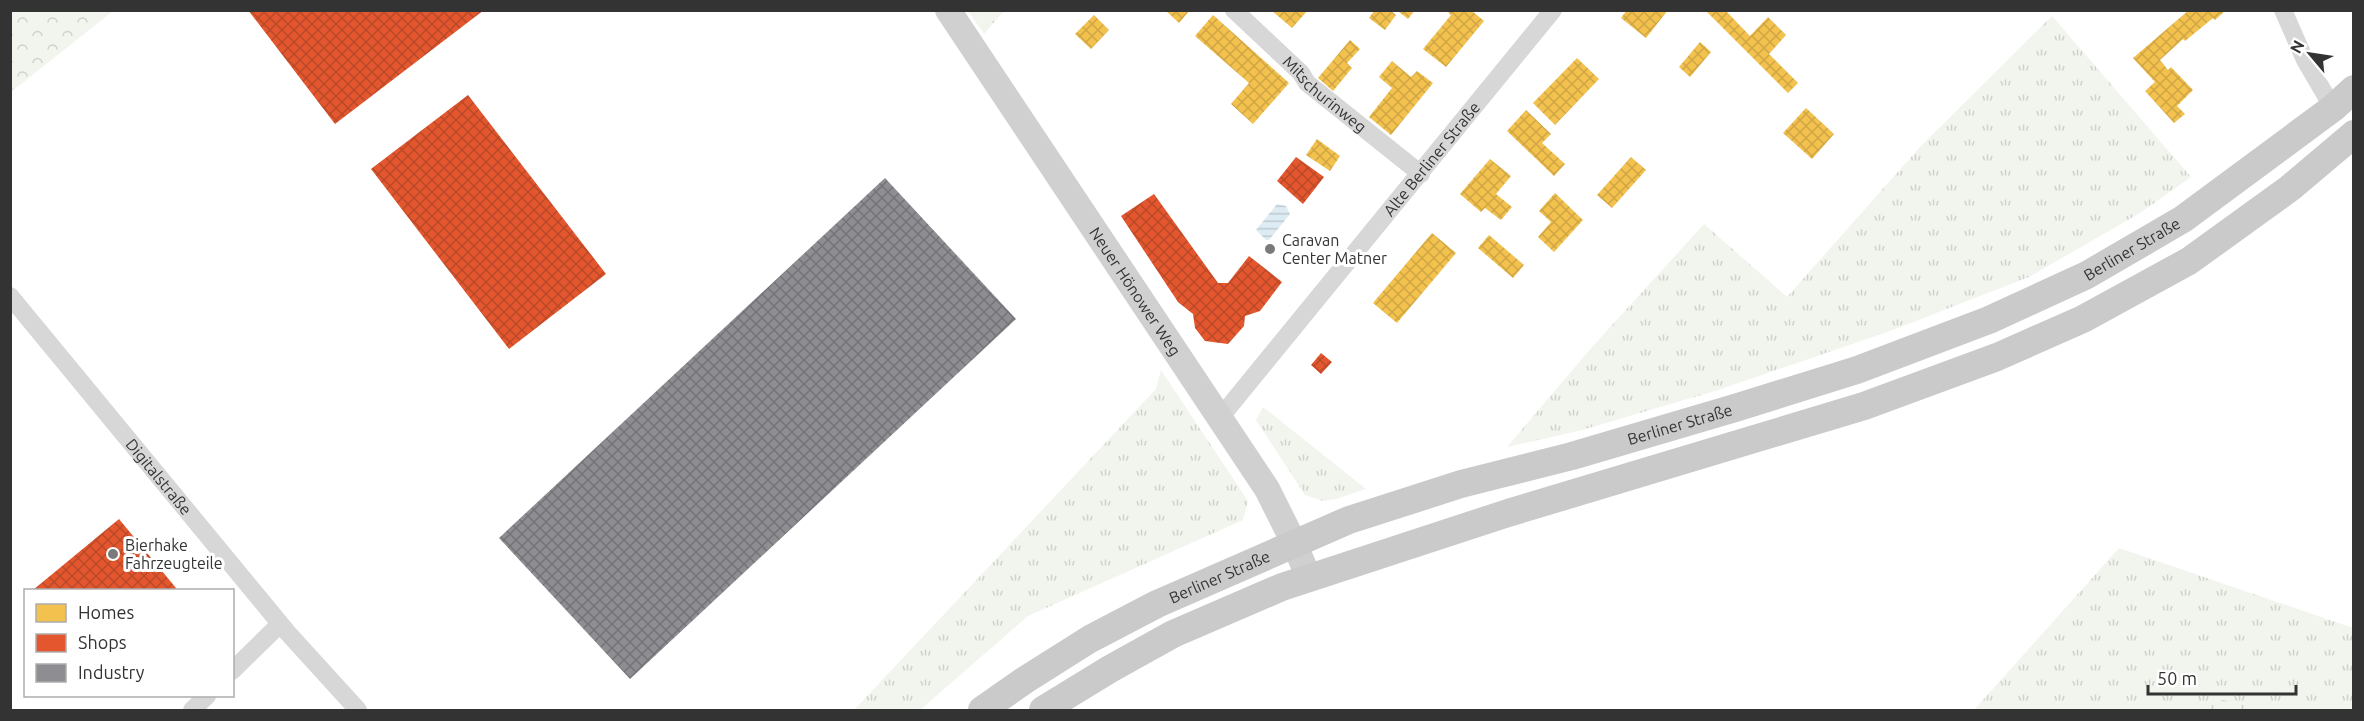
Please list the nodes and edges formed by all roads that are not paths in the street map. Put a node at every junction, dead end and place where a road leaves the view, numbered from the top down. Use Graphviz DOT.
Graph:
graph roads {
  1 [pos="948,10"];
  2 [pos="1234,10"];
  3 [pos="1553,10"];
  4 [pos="2283,10"];
  5 [pos="2354,89"];
  6 [pos="2333,108"];
  7 [pos="2352,142"];
  8 [pos="1421,174"];
  9 [pos="10,296"];
  10 [pos="1219,419"];
  11 [pos="1294,543"];
  12 [pos="1309,578"];
  13 [pos="280,624"];
  14 [pos="234,669"];
  15 [pos="206,697"];
  16 [pos="192,711"];
  17 [pos="358,711"];
  18 [pos="982,711"];
  19 [pos="1043,711"];
  1 -- 10 [label="main road, Neuer Hönower Weg"];
  2 -- 8 [label="street, Mitschurinweg"];
  3 -- 8 [label="street, Alte Berliner Straße"];
  4 -- 6 [label="street"];
  5 -- 6 [label="main road, Berliner Straße"];
  6 -- 7 [label="main road"];
  6 -- 11 [label="main road, Berliner Straße"];
  7 -- 12 [label="main road, Berliner Straße"];
  8 -- 10 [label="street, Alte Berliner Straße"];
  9 -- 13 [label="street, Digitalstraße"];
  10 -- 11 [label="main road, Neuer Hönower Weg"];
  11 -- 12 [label="main road, Neuer Hönower Weg"];
  11 -- 18 [label="main road, Berliner Straße"];
  12 -- 19 [label="main road, Berliner Straße"];
  13 -- 14 [label="street"];
  13 -- 17 [label="street, Digitalstraße"];
  15 -- 16 [label="street"];
}
